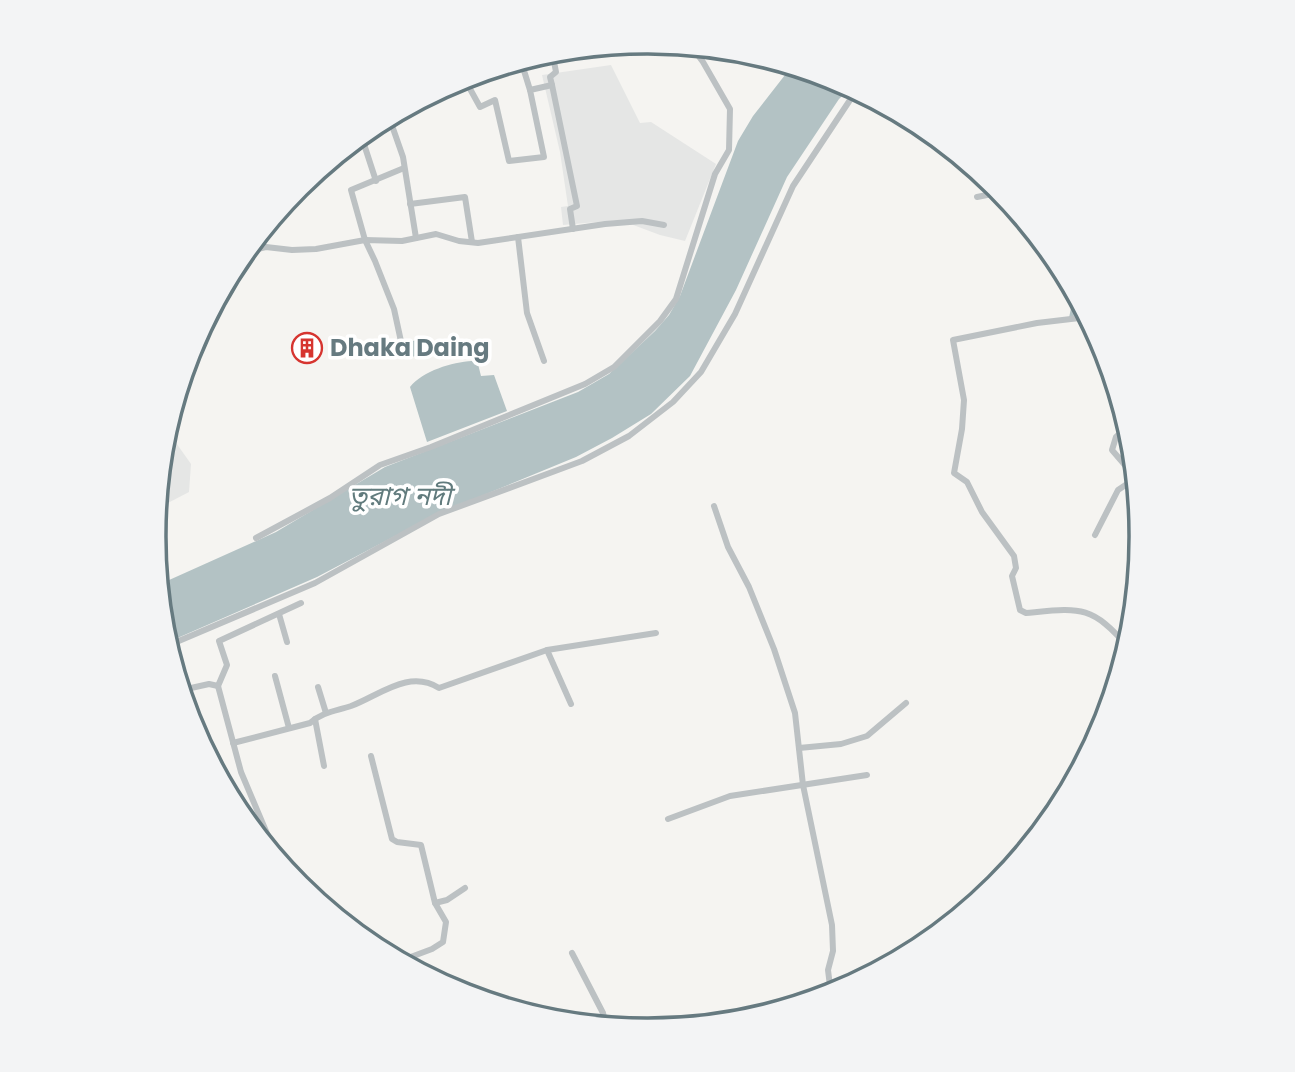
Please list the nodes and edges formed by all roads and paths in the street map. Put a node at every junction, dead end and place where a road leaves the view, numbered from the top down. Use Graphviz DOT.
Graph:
graph roads {
  1 [pos="698,57"];
  2 [pos="554,64"];
  3 [pos="524,71"];
  4 [pos="552,85"];
  5 [pos="470,89"];
  6 [pos="530,90"];
  7 [pos="850,100"];
  8 [pos="393,127"];
  9 [pos="365,146"];
  10 [pos="404,168"];
  11 [pos="376,181"];
  12 [pos="988,195"];
  13 [pos="977,197"];
  14 [pos="410,204"];
  15 [pos="664,225"];
  16 [pos="572,229"];
  17 [pos="518,237"];
  18 [pos="416,239"];
  19 [pos="365,240"];
  20 [pos="472,242"];
  21 [pos="261,248"];
  22 [pos="1077,318"];
  23 [pos="402,346"];
  24 [pos="544,361"];
  25 [pos="1119,435"];
  26 [pos="1123,463"];
  27 [pos="1126,485"];
  28 [pos="714,506"];
  29 [pos="1096,535"];
  30 [pos="256,538"];
  31 [pos="302,603"];
  32 [pos="279,614"];
  33 [pos="211,627"];
  34 [pos="656,633"];
  35 [pos="1119,636"];
  36 [pos="178,641"];
  37 [pos="219,641"];
  38 [pos="288,642"];
  39 [pos="547,650"];
  40 [pos="275,676"];
  41 [pos="218,686"];
  42 [pos="318,687"];
  43 [pos="190,688"];
  44 [pos="906,703"];
  45 [pos="571,704"];
  46 [pos="327,713"];
  47 [pos="315,719"];
  48 [pos="289,728"];
  49 [pos="233,743"];
  50 [pos="799,748"];
  51 [pos="371,756"];
  52 [pos="324,765"];
  53 [pos="867,775"];
  54 [pos="803,785"];
  55 [pos="668,819"];
  56 [pos="262,825"];
  57 [pos="465,888"];
  58 [pos="435,903"];
  59 [pos="572,953"];
  60 [pos="413,956"];
  61 [pos="829,982"];
  62 [pos="604,1016"];
  1 -- 30 [label="street"];
  2 -- 4 [label="street"];
  3 -- 6 [label="street"];
  4 -- 6 [label="street"];
  4 -- 16 [label="street"];
  5 -- 6 [label="street"];
  7 -- 33 [label="street"];
  8 -- 10 [label="street"];
  9 -- 11 [label="street"];
  10 -- 11 [label="street"];
  10 -- 14 [label="street"];
  11 -- 19 [label="street"];
  12 -- 13 [label="street"];
  14 -- 18 [label="street"];
  14 -- 20 [label="street"];
  15 -- 16 [label="street"];
  16 -- 17 [label="street"];
  17 -- 20 [label="street"];
  17 -- 24 [label="street"];
  18 -- 19 [label="street"];
  18 -- 20 [label="street"];
  19 -- 21 [label="street"];
  19 -- 23 [label="street"];
  22 -- 35 [label="street"];
  25 -- 26 [label="street"];
  27 -- 29 [label="street"];
  28 -- 50 [label="street"];
  31 -- 32 [label="street"];
  32 -- 37 [label="street"];
  32 -- 38 [label="street"];
  33 -- 36 [label="street"];
  33 -- 37 [label="street"];
  34 -- 39 [label="street"];
  37 -- 41 [label="street"];
  39 -- 45 [label="street"];
  39 -- 46 [label="street"];
  40 -- 48 [label="street"];
  41 -- 43 [label="street"];
  41 -- 49 [label="street"];
  42 -- 46 [label="street"];
  44 -- 50 [label="street"];
  46 -- 47 [label="street"];
  47 -- 48 [label="street"];
  47 -- 52 [label="street"];
  48 -- 49 [label="street"];
  49 -- 56 [label="street"];
  50 -- 54 [label="street"];
  51 -- 58 [label="street"];
  53 -- 54 [label="street"];
  54 -- 55 [label="street"];
  54 -- 61 [label="street"];
  57 -- 58 [label="street"];
  58 -- 60 [label="street"];
  59 -- 62 [label="street"];
}
